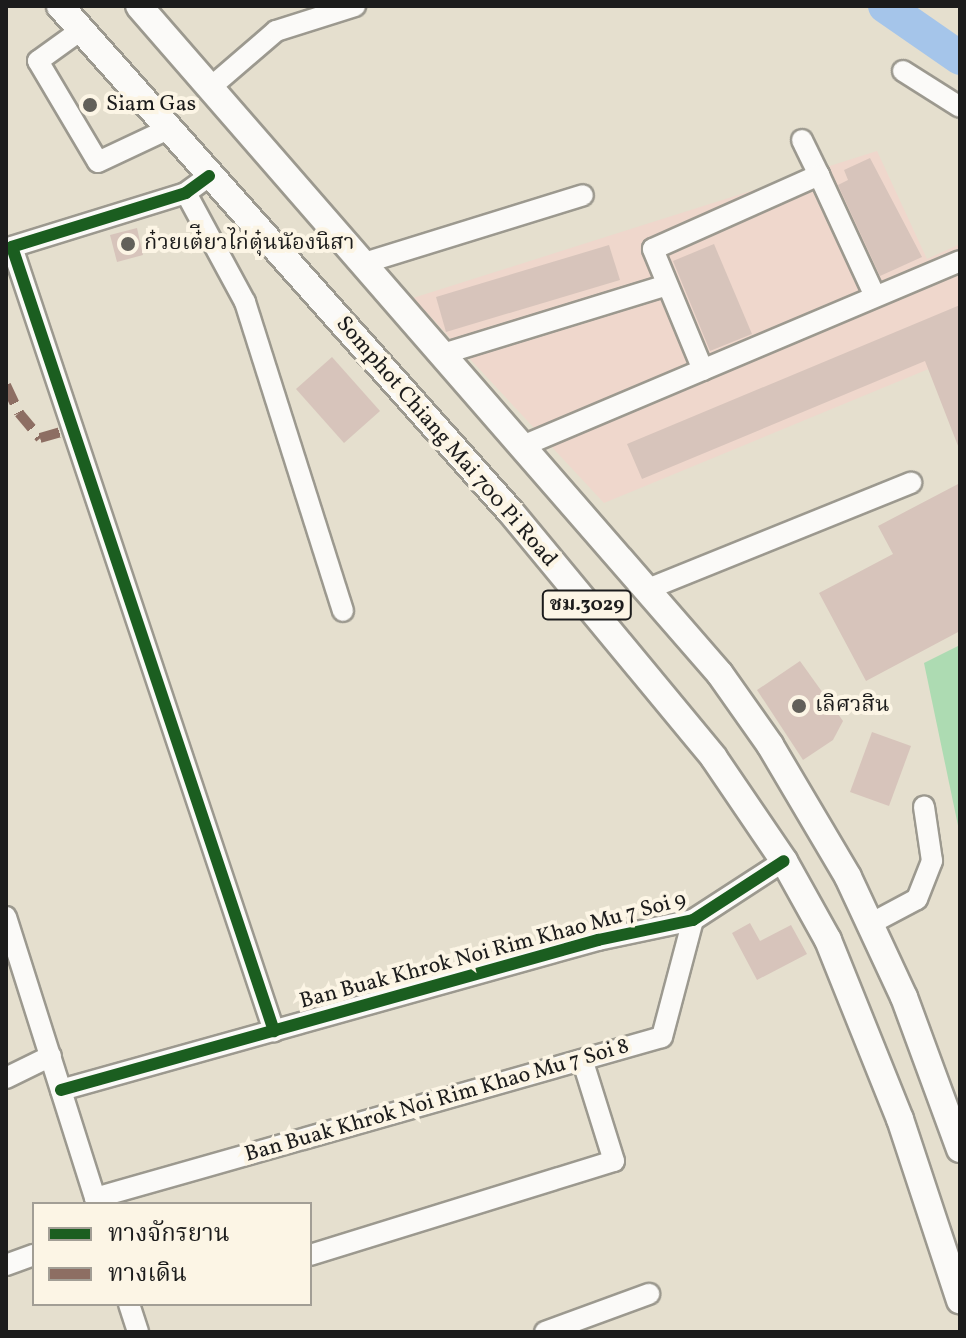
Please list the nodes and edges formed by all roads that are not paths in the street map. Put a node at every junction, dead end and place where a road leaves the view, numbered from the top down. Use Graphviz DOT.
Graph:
graph roads {
  1 [pos="60,6"];
  2 [pos="139,6"];
  3 [pos="355,6"];
  4 [pos="81,30"];
  5 [pos="903,71"];
  6 [pos="211,87"];
  7 [pos="960,107"];
  8 [pos="168,129"];
  9 [pos="802,140"];
  10 [pos="819,175"];
  11 [pos="209,176"];
  12 [pos="186,193"];
  13 [pos="583,195"];
  14 [pos="960,261"];
  15 [pos="364,263"];
  16 [pos="667,285"];
  17 [pos="875,296"];
  18 [pos="446,353"];
  19 [pos="703,370"];
  20 [pos="525,445"];
  21 [pos="911,483"];
  22 [pos="648,589"];
  23 [pos="343,611"];
  24 [pos="924,807"];
  25 [pos="784,861"];
  26 [pos="6,917"];
  27 [pos="693,920"];
  28 [pos="870,924"];
  29 [pos="274,1031"];
  30 [pos="51,1056"];
  31 [pos="583,1062"];
  32 [pos="6,1078"];
  33 [pos="61,1090"];
  34 [pos="960,1149"];
  35 [pos="96,1201"];
  36 [pos="312,1254"];
  37 [pos="32,1256"];
  38 [pos="6,1265"];
  39 [pos="649,1294"];
  40 [pos="960,1300"];
  41 [pos="136,1306"];
  42 [pos="558,1330"];
  43 [pos="138,1332"];
  1 -- 4 [label="main road, Somphot Chiang Mai 700 Pi Road / ชม.3029"];
  2 -- 6 [label="main road, ชม.3029"];
  3 -- 6 [label="street"];
  4 -- 8 [label="main road, Somphot Chiang Mai 700 Pi Road / ชม.3029"];
  4 -- 8 [label="street"];
  5 -- 7 [label="street"];
  6 -- 15 [label="main road, ชม.3029"];
  8 -- 11 [label="main road, Somphot Chiang Mai 700 Pi Road / ชม.3029"];
  9 -- 10 [label="street"];
  10 -- 16 [label="street"];
  10 -- 17 [label="street"];
  11 -- 12 [label="street"];
  11 -- 25 [label="main road, Somphot Chiang Mai 700 Pi Road / ชม.3029"];
  12 -- 23 [label="street"];
  12 -- 29 [label="street"];
  13 -- 15 [label="street"];
  14 -- 17 [label="street"];
  15 -- 18 [label="main road, ชม.3029"];
  16 -- 18 [label="street"];
  16 -- 19 [label="street"];
  17 -- 19 [label="street"];
  18 -- 20 [label="main road, ชม.3029"];
  19 -- 20 [label="street"];
  20 -- 22 [label="main road, ชม.3029"];
  21 -- 22 [label="street"];
  22 -- 28 [label="main road, ชม.3029"];
  24 -- 28 [label="street"];
  25 -- 27 [label="street, Ban Buak Khrok Noi Rim Khao Mu 7 Soi 9"];
  25 -- 40 [label="main road, Somphot Chiang Mai 700 Pi Road / ชม.3029"];
  26 -- 30 [label="street"];
  27 -- 29 [label="street, Ban Buak Khrok Noi Rim Khao Mu 7 Soi 9"];
  27 -- 31 [label="street, Ban Buak Khrok Noi Rim Khao Mu 7 Soi 8"];
  28 -- 34 [label="main road, ชม.3029"];
  29 -- 33 [label="street, Ban Buak Khrok Noi Rim Khao Mu 7 Soi 9"];
  30 -- 32 [label="street"];
  30 -- 33 [label="street"];
  31 -- 35 [label="street, Ban Buak Khrok Noi Rim Khao Mu 7 Soi 8"];
  31 -- 36 [label="street"];
  33 -- 35 [label="street"];
  37 -- 38 [label="street"];
  39 -- 42 [label="street"];
  41 -- 43 [label="street"];
}
